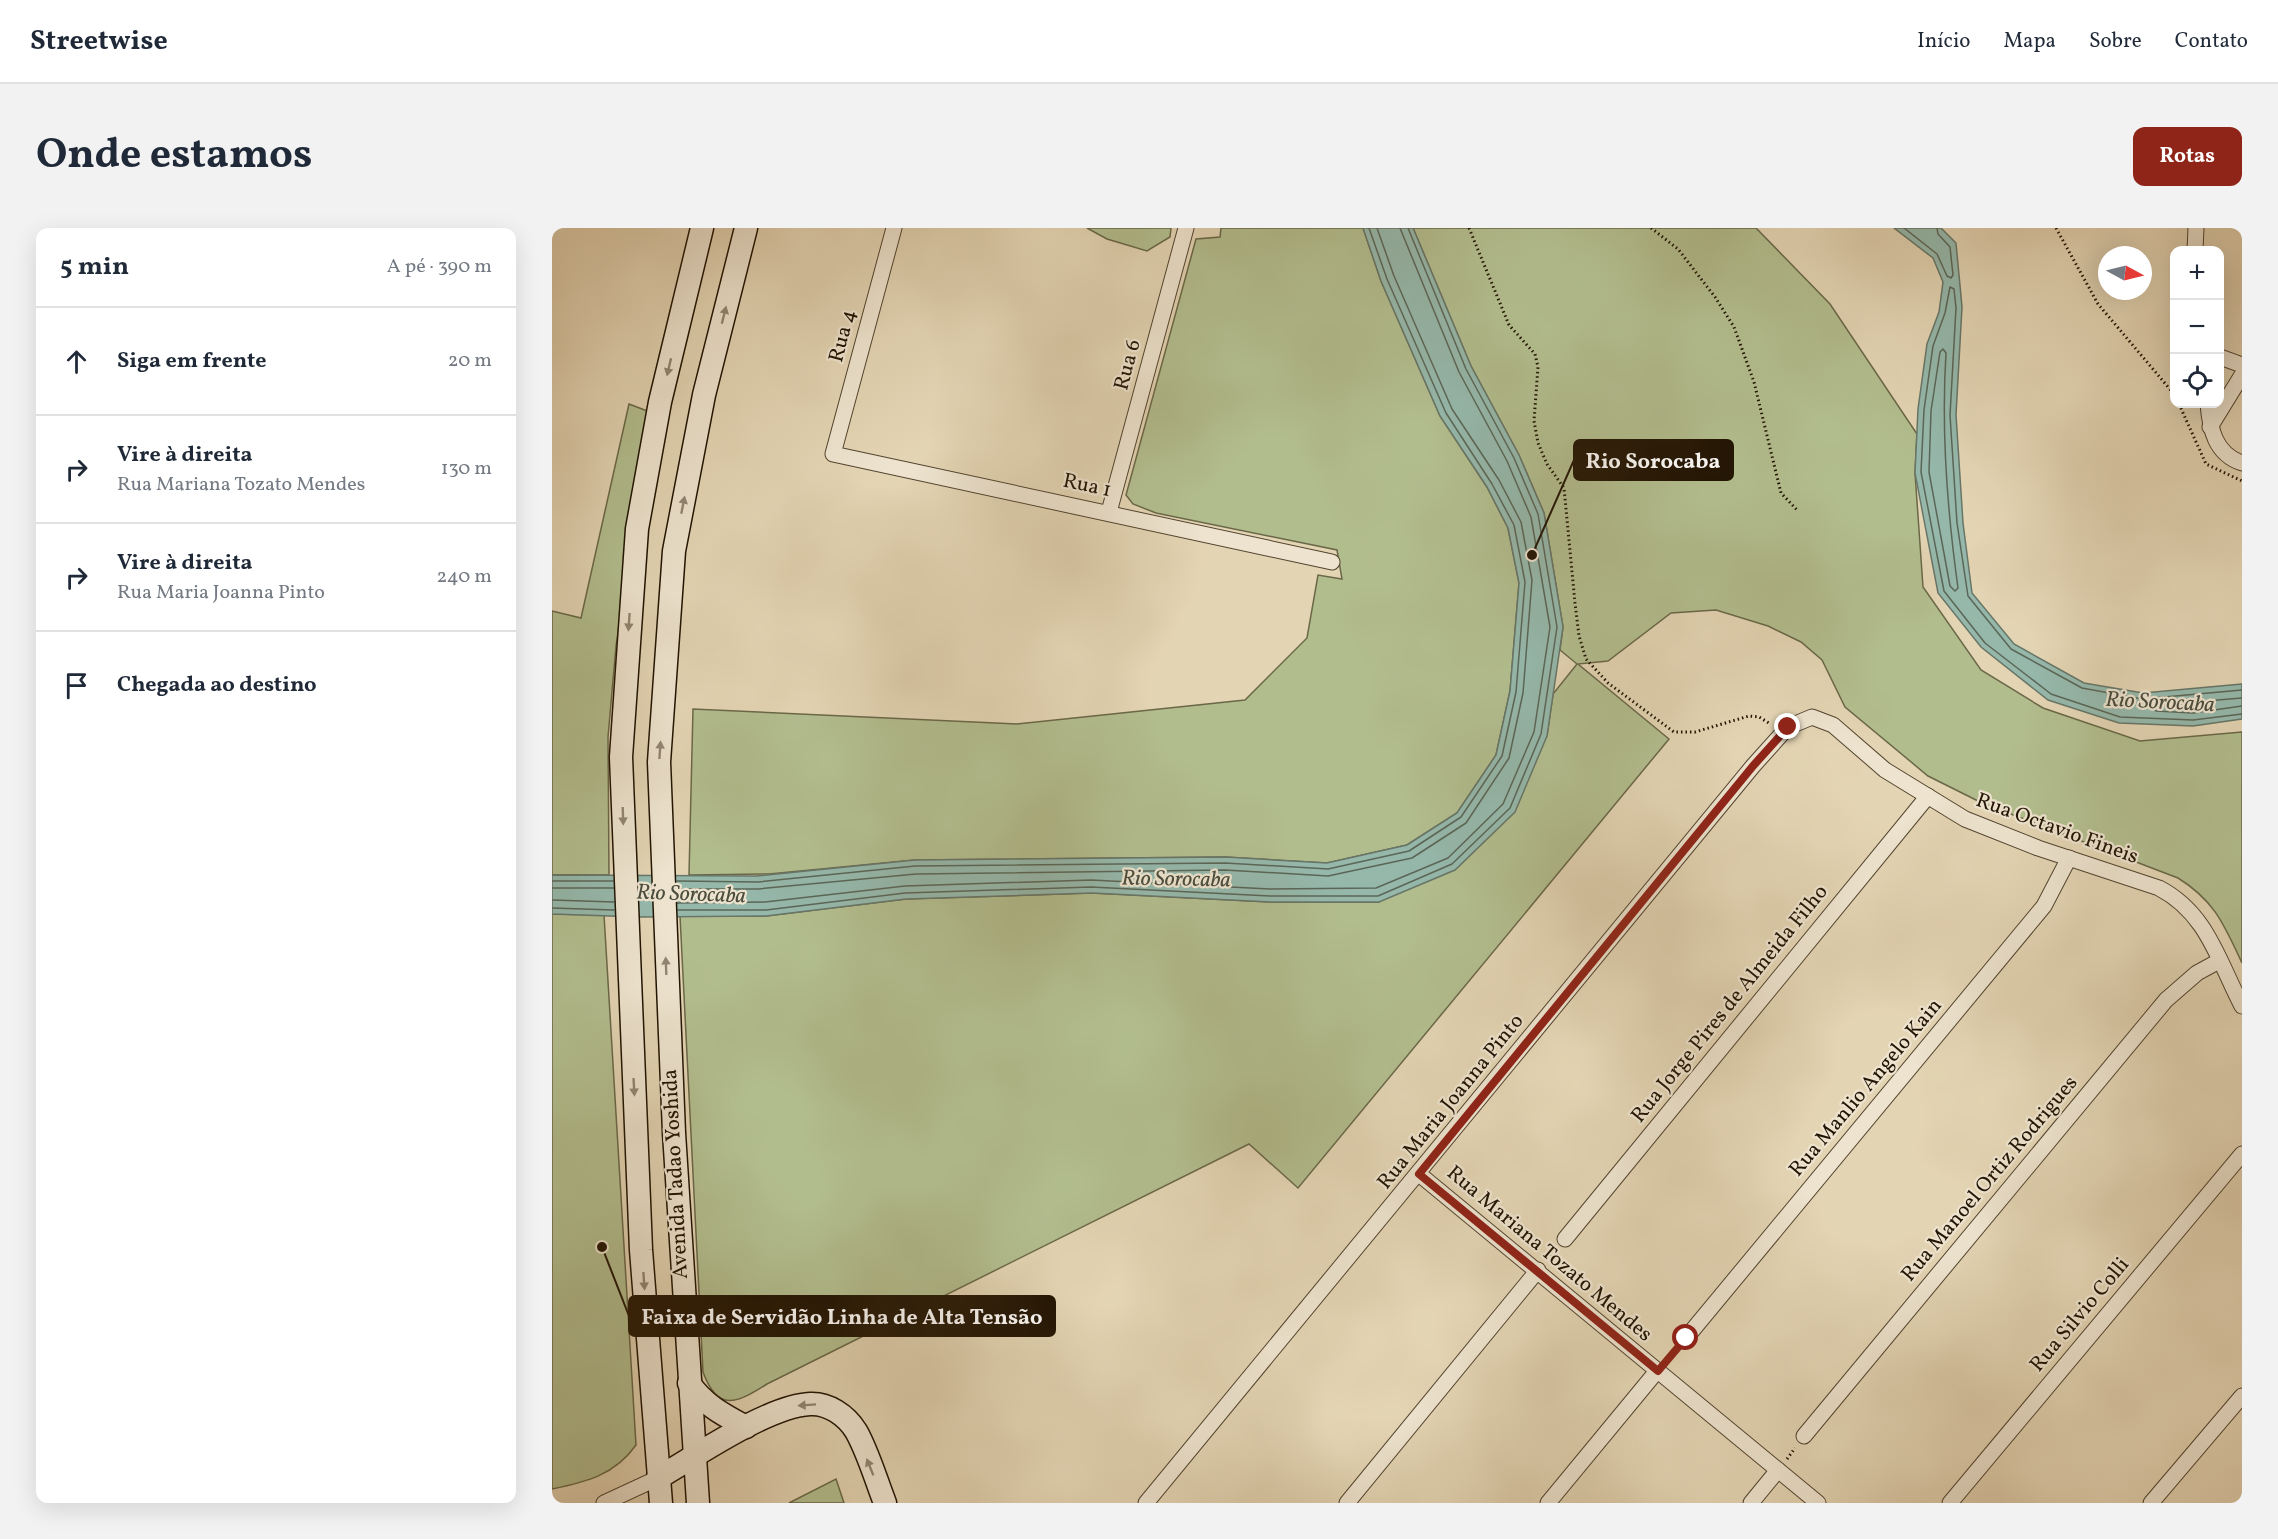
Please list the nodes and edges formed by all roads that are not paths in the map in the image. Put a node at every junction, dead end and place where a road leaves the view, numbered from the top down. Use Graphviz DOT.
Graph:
graph roads {
  1 [pos="702,228"];
  2 [pos="746,228"];
  3 [pos="894,228"];
  4 [pos="1186,228"];
  5 [pos="2196,228"];
  6 [pos="2195,246"];
  7 [pos="2224,358"];
  8 [pos="2242,365"];
  9 [pos="2242,375"];
  10 [pos="2208,408"];
  11 [pos="2210,427"];
  12 [pos="833,454"];
  13 [pos="2242,463"];
  14 [pos="1109,512"];
  15 [pos="1332,562"];
  16 [pos="1788,727"];
  17 [pos="1928,796"];
  18 [pos="2069,858"];
  19 [pos="2219,961"];
  20 [pos="2242,1006"];
  21 [pos="2242,1154"];
  22 [pos="1419,1174"];
  23 [pos="1565,1239"];
  24 [pos="1538,1270"];
  25 [pos="1686,1338"];
  26 [pos="1658,1371"];
  27 [pos="689,1383"];
  28 [pos="2242,1396"];
  29 [pos="746,1427"];
  30 [pos="1804,1436"];
  31 [pos="695,1454"];
  32 [pos="1778,1470"];
  33 [pos="658,1478"];
  34 [pos="603,1503"];
  35 [pos="661,1503"];
  36 [pos="698,1503"];
  37 [pos="885,1503"];
  38 [pos="1146,1503"];
  39 [pos="1347,1503"];
  40 [pos="1548,1503"];
  41 [pos="1751,1503"];
  42 [pos="1818,1503"];
  43 [pos="1950,1503"];
  44 [pos="2151,1503"];
  1 -- 33 [label="main road, Avenida Tadao Yoshida, one-way"];
  27 -- 2 [label="main road, Avenida Tadao Yoshida, one-way"];
  3 -- 12 [label="street, Rua 4"];
  4 -- 14 [label="street, Rua 6"];
  5 -- 6 [label="street"];
  7 -- 8 [label="street"];
  9 -- 11 [label="street"];
  10 -- 11 [label="street"];
  11 -- 13 [label="street"];
  12 -- 14 [label="street, Rua 1"];
  14 -- 15 [label="street, Rua 1"];
  16 -- 17 [label="street, Rua Octavio Fineis"];
  16 -- 22 [label="street, Rua Maria Joanna Pinto"];
  17 -- 18 [label="street, Rua Octavio Fineis"];
  17 -- 23 [label="street, Rua Jorge Pires de Almeida Filho"];
  18 -- 19 [label="street, Rua Octavio Fineis"];
  18 -- 25 [label="street, Rua Manlio Angelo Kain"];
  19 -- 20 [label="street, Rua Octavio Fineis"];
  19 -- 30 [label="street, Rua Manoel Ortiz Rodrigues"];
  21 -- 43 [label="street, Rua Silvio Colli"];
  22 -- 24 [label="street, Rua Mariana Tozato Mendes"];
  22 -- 38 [label="street, Rua Maria Joanna Pinto"];
  24 -- 26 [label="street, Rua Mariana Tozato Mendes"];
  24 -- 39 [label="street"];
  26 -- 32 [label="street, Rua Mariana Tozato Mendes"];
  26 -- 40 [label="street"];
  27 -- 29 [label="main road"];
  27 -- 31 [label="main road, Avenida Tadao Yoshida"];
  28 -- 44 [label="street"];
  29 -- 31 [label="main road"];
  37 -- 29 [label="main road, one-way"];
  31 -- 33 [label="main road"];
  31 -- 36 [label="main road, Avenida Tadao Yoshida"];
  32 -- 41 [label="street"];
  32 -- 42 [label="street, Rua Mariana Tozato Mendes"];
  33 -- 34 [label="street"];
  33 -- 35 [label="main road, Avenida Tadao Yoshida"];
}
